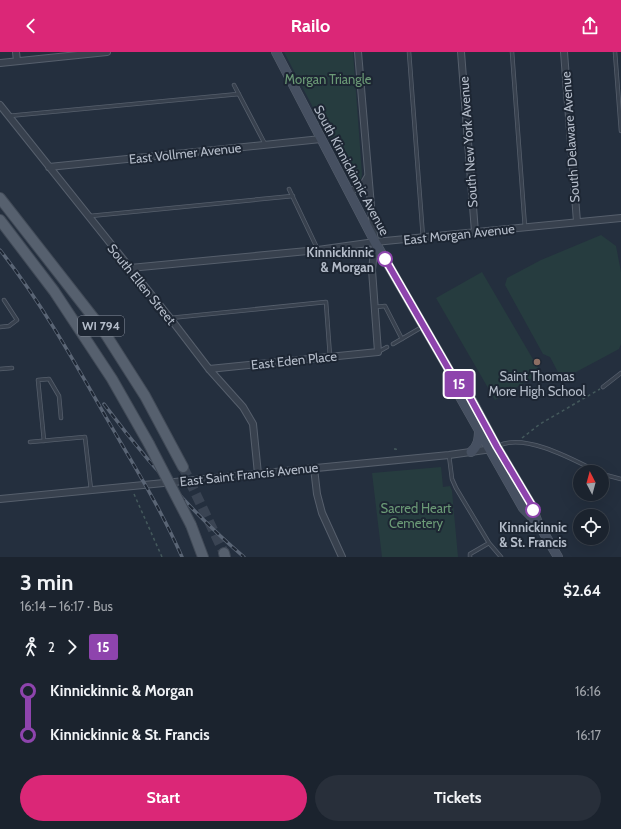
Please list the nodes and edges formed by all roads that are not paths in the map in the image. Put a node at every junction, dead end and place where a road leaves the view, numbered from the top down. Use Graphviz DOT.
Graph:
graph roads {
  1 [pos="16,52"];
  2 [pos="107,52"];
  3 [pos="276,52"];
  4 [pos="358,52"];
  5 [pos="409,52"];
  6 [pos="461,52"];
  7 [pos="512,52"];
  8 [pos="564,52"];
  9 [pos="615,52"];
  10 [pos="16,61"];
  11 [pos="0,63"];
  12 [pos="234,85"];
  13 [pos="238,94"];
  14 [pos="0,106"];
  15 [pos="8,116"];
  16 [pos="621,131"];
  17 [pos="321,139"];
  18 [pos="265,144"];
  19 [pos="49,167"];
  20 [pos="368,176"];
  21 [pos="289,189"];
  22 [pos="349,192"];
  23 [pos="293,196"];
  24 [pos="0,198"];
  25 [pos="88,217"];
  26 [pos="621,218"];
  27 [pos="0,220"];
  28 [pos="577,222"];
  29 [pos="525,228"];
  30 [pos="475,232"];
  31 [pos="423,238"];
  32 [pos="375,242"];
  33 [pos="318,250"];
  34 [pos="130,268"];
  35 [pos="4,300"];
  36 [pos="375,307"];
  37 [pos="170,318"];
  38 [pos="424,326"];
  39 [pos="0,327"];
  40 [pos="402,338"];
  41 [pos="393,344"];
  42 [pos="387,347"];
  43 [pos="378,352"];
  44 [pos="330,356"];
  45 [pos="12,368"];
  46 [pos="0,369"];
  47 [pos="209,369"];
  48 [pos="621,373"];
  49 [pos="456,382"];
  50 [pos="604,387"];
  51 [pos="61,418"];
  52 [pos="479,430"];
  53 [pos="44,441"];
  54 [pos="30,442"];
  55 [pos="494,448"];
  56 [pos="471,452"];
  57 [pos="449,455"];
  58 [pos="584,465"];
  59 [pos="183,467"];
  60 [pos="314,468"];
  61 [pos="258,474"];
  62 [pos="609,476"];
  63 [pos="621,479"];
  64 [pos="91,490"];
  65 [pos="0,499"];
  66 [pos="489,543"];
  67 [pos="203,557"];
  68 [pos="342,557"];
  69 [pos="470,557"];
  70 [pos="501,557"];
  71 [pos="558,557"];
  1 -- 10 [label="street"];
  2 -- 10 [label="street"];
  3 -- 17 [label="main road, South Kinnickinnic Avenue"];
  4 -- 20 [label="street"];
  5 -- 31 [label="lane"];
  6 -- 30 [label="street, South New York Avenue"];
  7 -- 29 [label="lane"];
  8 -- 28 [label="street, South Delaware Avenue"];
  9 -- 16 [label="lane"];
  10 -- 11 [label="street"];
  12 -- 13 [label="lane"];
  13 -- 15 [label="lane"];
  13 -- 18 [label="lane"];
  14 -- 15 [label="street, South Ellen Street"];
  15 -- 19 [label="street, South Ellen Street"];
  17 -- 18 [label="street, East Vollmer Avenue"];
  17 -- 22 [label="main road, South Kinnickinnic Avenue"];
  18 -- 19 [label="street, East Vollmer Avenue"];
  19 -- 25 [label="street, South Ellen Street"];
  20 -- 22 [label="street"];
  20 -- 32 [label="street"];
  21 -- 23 [label="lane"];
  22 -- 32 [label="main road, South Kinnickinnic Avenue"];
  23 -- 25 [label="lane"];
  23 -- 33 [label="lane"];
  24 -- 59 [label="main road, WI 794"];
  25 -- 34 [label="street, South Ellen Street"];
  26 -- 28 [label="street, East Morgan Avenue"];
  27 -- 67 [label="main road, WI 794, bridge"];
  28 -- 29 [label="street, East Morgan Avenue"];
  29 -- 30 [label="street, East Morgan Avenue"];
  30 -- 31 [label="street, East Morgan Avenue"];
  31 -- 32 [label="street, East Morgan Avenue"];
  32 -- 33 [label="street, East Morgan Avenue"];
  32 -- 36 [label="street"];
  32 -- 38 [label="main road, South Kinnickinnic Avenue"];
  33 -- 34 [label="street, East Morgan Avenue"];
  34 -- 37 [label="street, South Ellen Street"];
  35 -- 39 [label="lane"];
  36 -- 40 [label="lane"];
  36 -- 43 [label="street"];
  37 -- 44 [label="lane"];
  37 -- 47 [label="street, South Ellen Street"];
  38 -- 40 [label="lane"];
  38 -- 49 [label="main road, South Kinnickinnic Avenue"];
  40 -- 41 [label="lane"];
  42 -- 43 [label="lane"];
  43 -- 44 [label="street, East Eden Place"];
  44 -- 47 [label="street, East Eden Place"];
  45 -- 46 [label="lane"];
  47 -- 61 [label="street, South Ellen Street"];
  48 -- 50 [label="lane"];
  49 -- 52 [label="main road, South Kinnickinnic Avenue"];
  49 -- 55 [label="main road, South Kinnickinnic Avenue"];
  51 -- 53 [label="lane"];
  52 -- 55 [label="main road, South Kinnickinnic Avenue"];
  52 -- 56 [label="main road"];
  53 -- 54 [label="lane"];
  53 -- 64 [label="lane"];
  55 -- 56 [label="street, East Saint Francis Avenue"];
  55 -- 58 [label="lane"];
  55 -- 71 [label="main road, South Kinnickinnic Avenue"];
  56 -- 57 [label="street, East Saint Francis Avenue"];
  57 -- 60 [label="street, East Saint Francis Avenue"];
  57 -- 66 [label="lane"];
  60 -- 61 [label="street, East Saint Francis Avenue"];
  60 -- 68 [label="street"];
  61 -- 64 [label="street, East Saint Francis Avenue"];
  62 -- 63 [label="lane"];
  64 -- 65 [label="street, East Saint Francis Avenue"];
  66 -- 69 [label="lane"];
  66 -- 70 [label="lane"];
}
